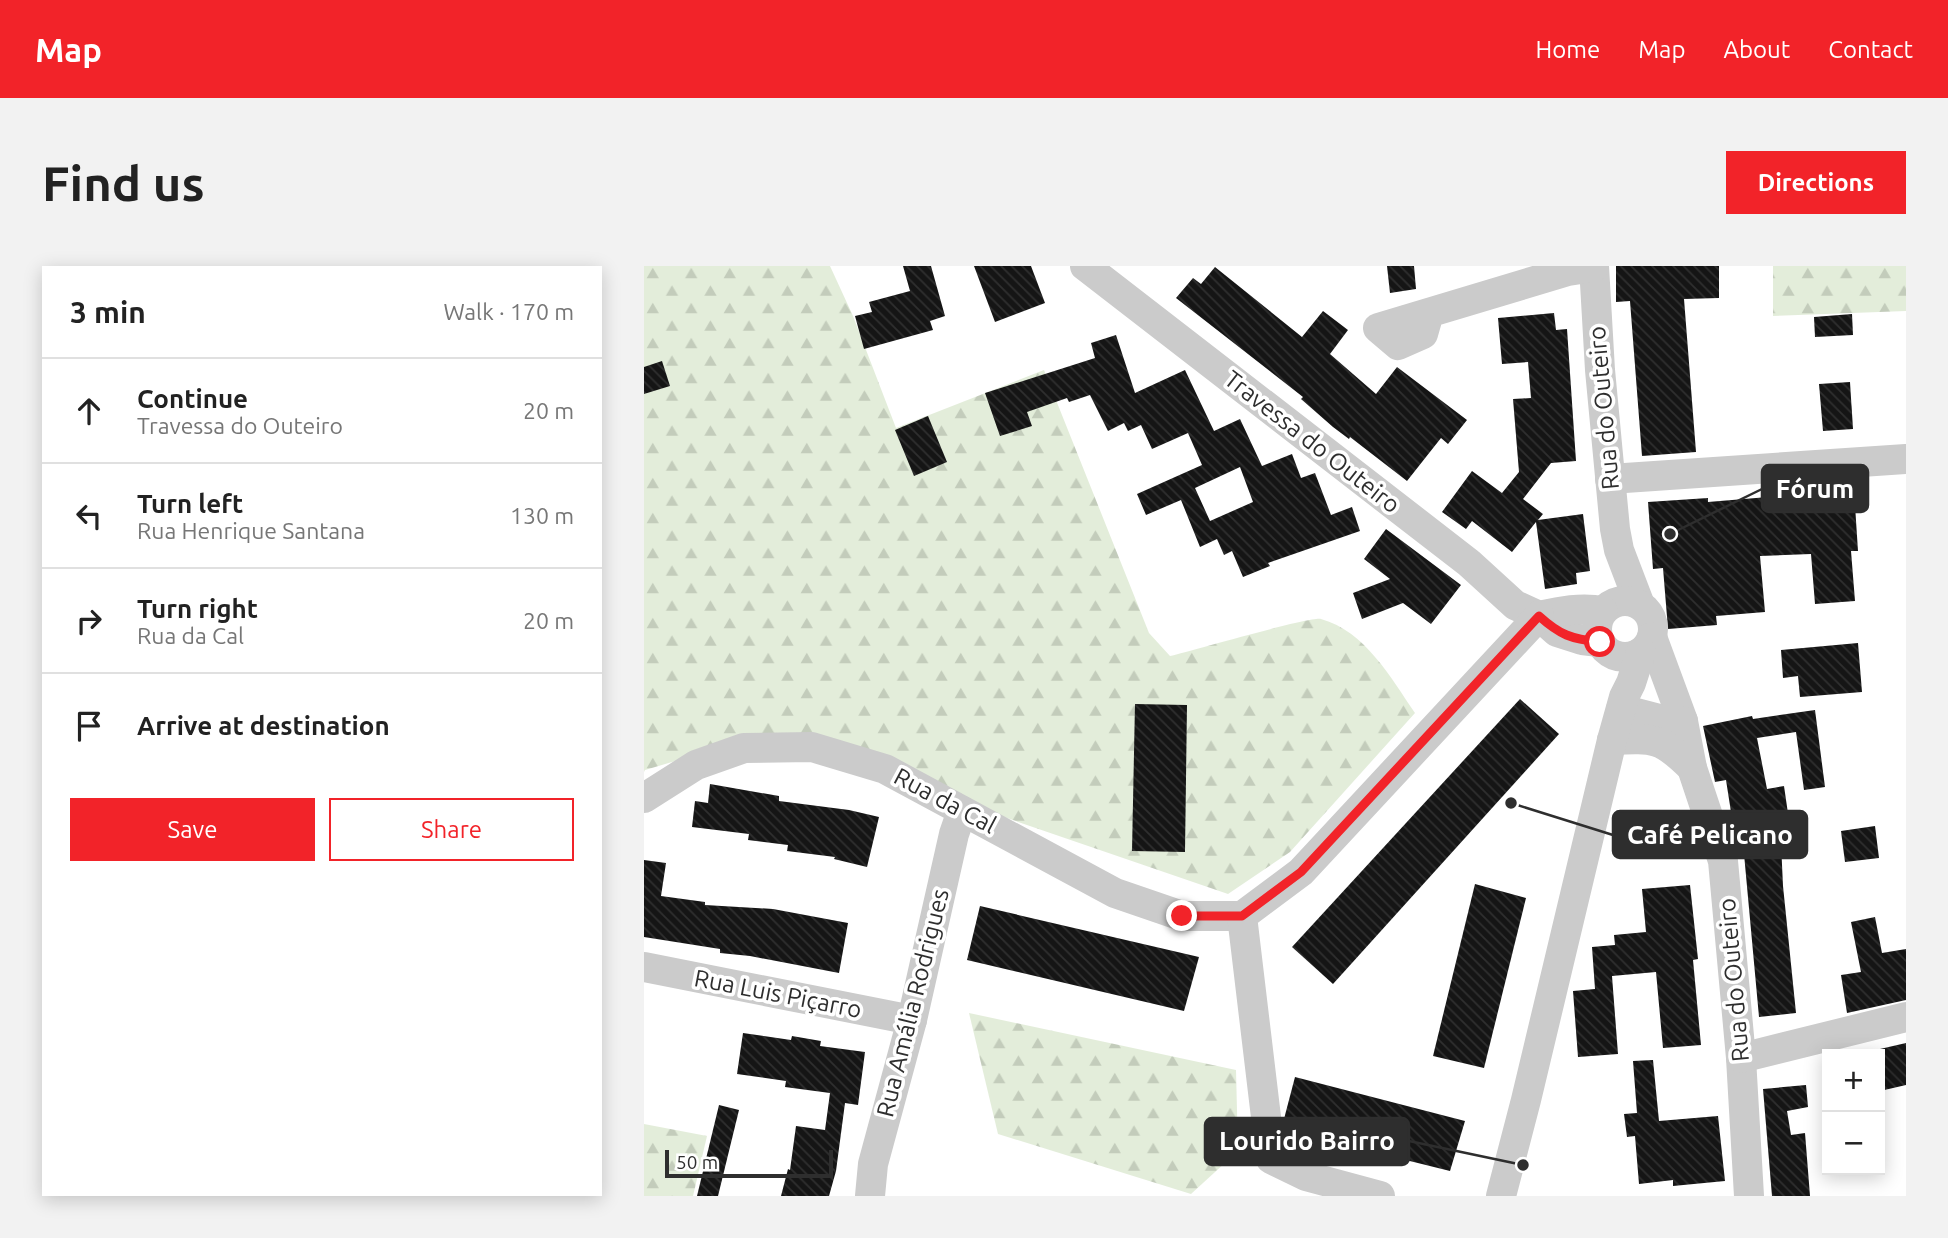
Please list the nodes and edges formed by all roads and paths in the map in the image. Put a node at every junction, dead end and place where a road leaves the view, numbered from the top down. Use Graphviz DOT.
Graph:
graph roads {
  1 [pos="1085,266"];
  2 [pos="1594,267"];
  3 [pos="1429,313"];
  4 [pos="1906,459"];
  5 [pos="1610,479"];
  6 [pos="1619,550"];
  7 [pos="1640,605"];
  8 [pos="1607,608"];
  9 [pos="1539,616"];
  10 [pos="1626,646"];
  11 [pos="1622,703"];
  12 [pos="1683,721"];
  13 [pos="1612,740"];
  14 [pos="1692,768"];
  15 [pos="644,798"];
  16 [pos="962,811"];
  17 [pos="1242,916"];
  18 [pos="644,967"];
  19 [pos="1906,1017"];
  20 [pos="912,1020"];
  21 [pos="1741,1058"];
  22 [pos="870,1196"];
  23 [pos="1380,1196"];
  24 [pos="1501,1196"];
  25 [pos="1749,1196"];
  1 -- 9 [label="street, Travessa do Outeiro"];
  2 -- 3 [label="street"];
  2 -- 5 [label="street, Rua do Outeiro"];
  4 -- 5 [label="street"];
  5 -- 6 [label="street, Rua do Outeiro"];
  6 -- 7 [label="street, Rua do Outeiro"];
  6 -- 8 [label="street, Rua do Outeiro"];
  7 -- 8 [label="street"];
  7 -- 10 [label="street, Rua do Outeiro"];
  8 -- 9 [label="street"];
  8 -- 10 [label="street, Rua do Outeiro"];
  9 -- 10 [label="street, Travessa do Outeiro"];
  9 -- 17 [label="street"];
  10 -- 11 [label="street"];
  10 -- 12 [label="street, Rua do Outeiro"];
  11 -- 12 [label="street"];
  11 -- 13 [label="street"];
  12 -- 14 [label="street, Rua do Outeiro"];
  13 -- 14 [label="street, Rua do Outeiro"];
  13 -- 24 [label="street"];
  14 -- 21 [label="street, Rua do Outeiro"];
  15 -- 16 [label="street, Rua da Cal"];
  16 -- 17 [label="street, Rua da Cal"];
  16 -- 20 [label="street, Rua Amália Rodrigues"];
  17 -- 23 [label="street"];
  18 -- 20 [label="street, Rua Luis Piçarro"];
  19 -- 21 [label="street"];
  20 -- 22 [label="street, Rua Amália Rodrigues"];
  21 -- 25 [label="street, Rua do Outeiro"];
}
